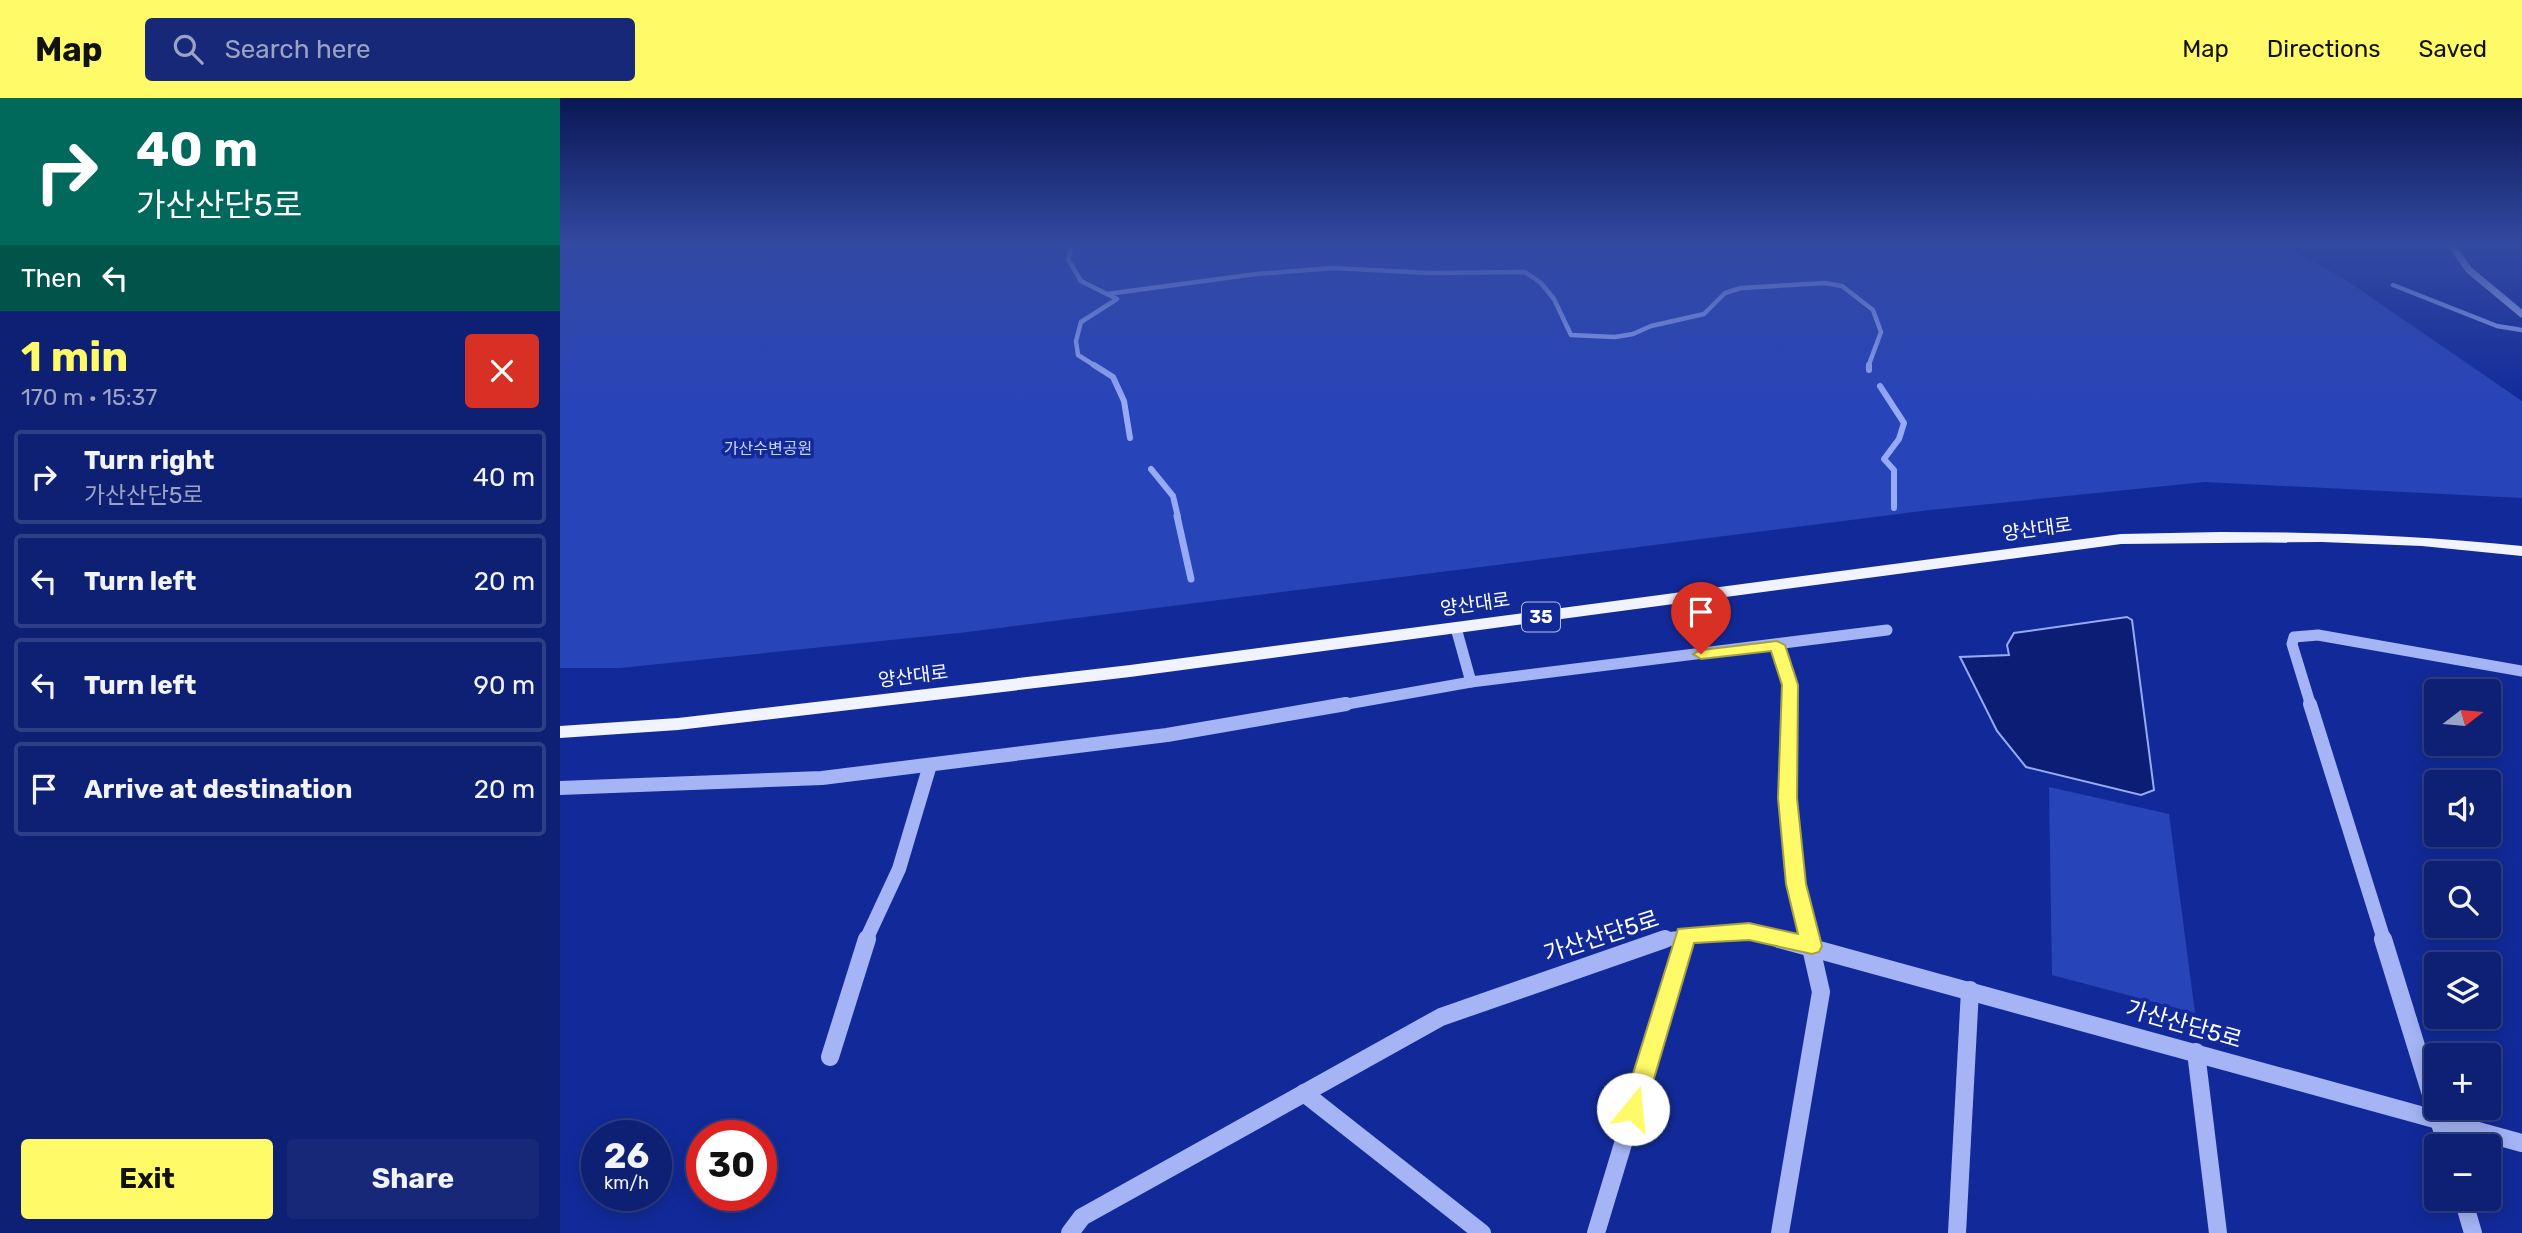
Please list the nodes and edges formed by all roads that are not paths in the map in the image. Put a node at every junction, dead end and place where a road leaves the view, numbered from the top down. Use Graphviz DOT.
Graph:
graph roads {
  1 [pos="2504,299"];
  2 [pos="2522,314"];
  3 [pos="2522,551"];
  4 [pos="1456,628"];
  5 [pos="1886,630"];
  6 [pos="1777,645"];
  7 [pos="2522,671"];
  8 [pos="1471,682"];
  9 [pos="560,732"];
  10 [pos="930,765"];
  11 [pos="560,788"];
  12 [pos="1686,935"];
  13 [pos="1812,946"];
  14 [pos="1970,990"];
  15 [pos="2196,1052"];
  16 [pos="830,1057"];
  17 [pos="1304,1093"];
  18 [pos="2440,1121"];
  19 [pos="2444,1134"];
  20 [pos="2522,1143"];
  21 [pos="2467,1211"];
  22 [pos="1071,1233"];
  23 [pos="1482,1233"];
  24 [pos="1596,1233"];
  25 [pos="1780,1233"];
  26 [pos="1957,1233"];
  27 [pos="2218,1233"];
  28 [pos="2473,1233"];
  1 -- 2 [label="street"];
  3 -- 4 [label="main road, 양산대로 / 35"];
  4 -- 8 [label="street"];
  4 -- 9 [label="main road, 양산대로 / 35"];
  5 -- 6 [label="street"];
  6 -- 8 [label="street"];
  6 -- 13 [label="street"];
  7 -- 18 [label="street"];
  8 -- 10 [label="street"];
  10 -- 11 [label="street"];
  10 -- 16 [label="street"];
  12 -- 13 [label="street, 가산산단5로"];
  12 -- 17 [label="street, 가산산단5로"];
  12 -- 24 [label="street"];
  13 -- 14 [label="street, 가산산단5로"];
  13 -- 25 [label="street"];
  14 -- 15 [label="street, 가산산단5로"];
  14 -- 26 [label="street"];
  15 -- 18 [label="street, 가산산단5로"];
  15 -- 27 [label="street"];
  17 -- 22 [label="street, 가산산단5로"];
  17 -- 23 [label="street"];
  18 -- 19 [label="street"];
  18 -- 20 [label="street, 가산산단5로"];
  21 -- 28 [label="street"];
}
